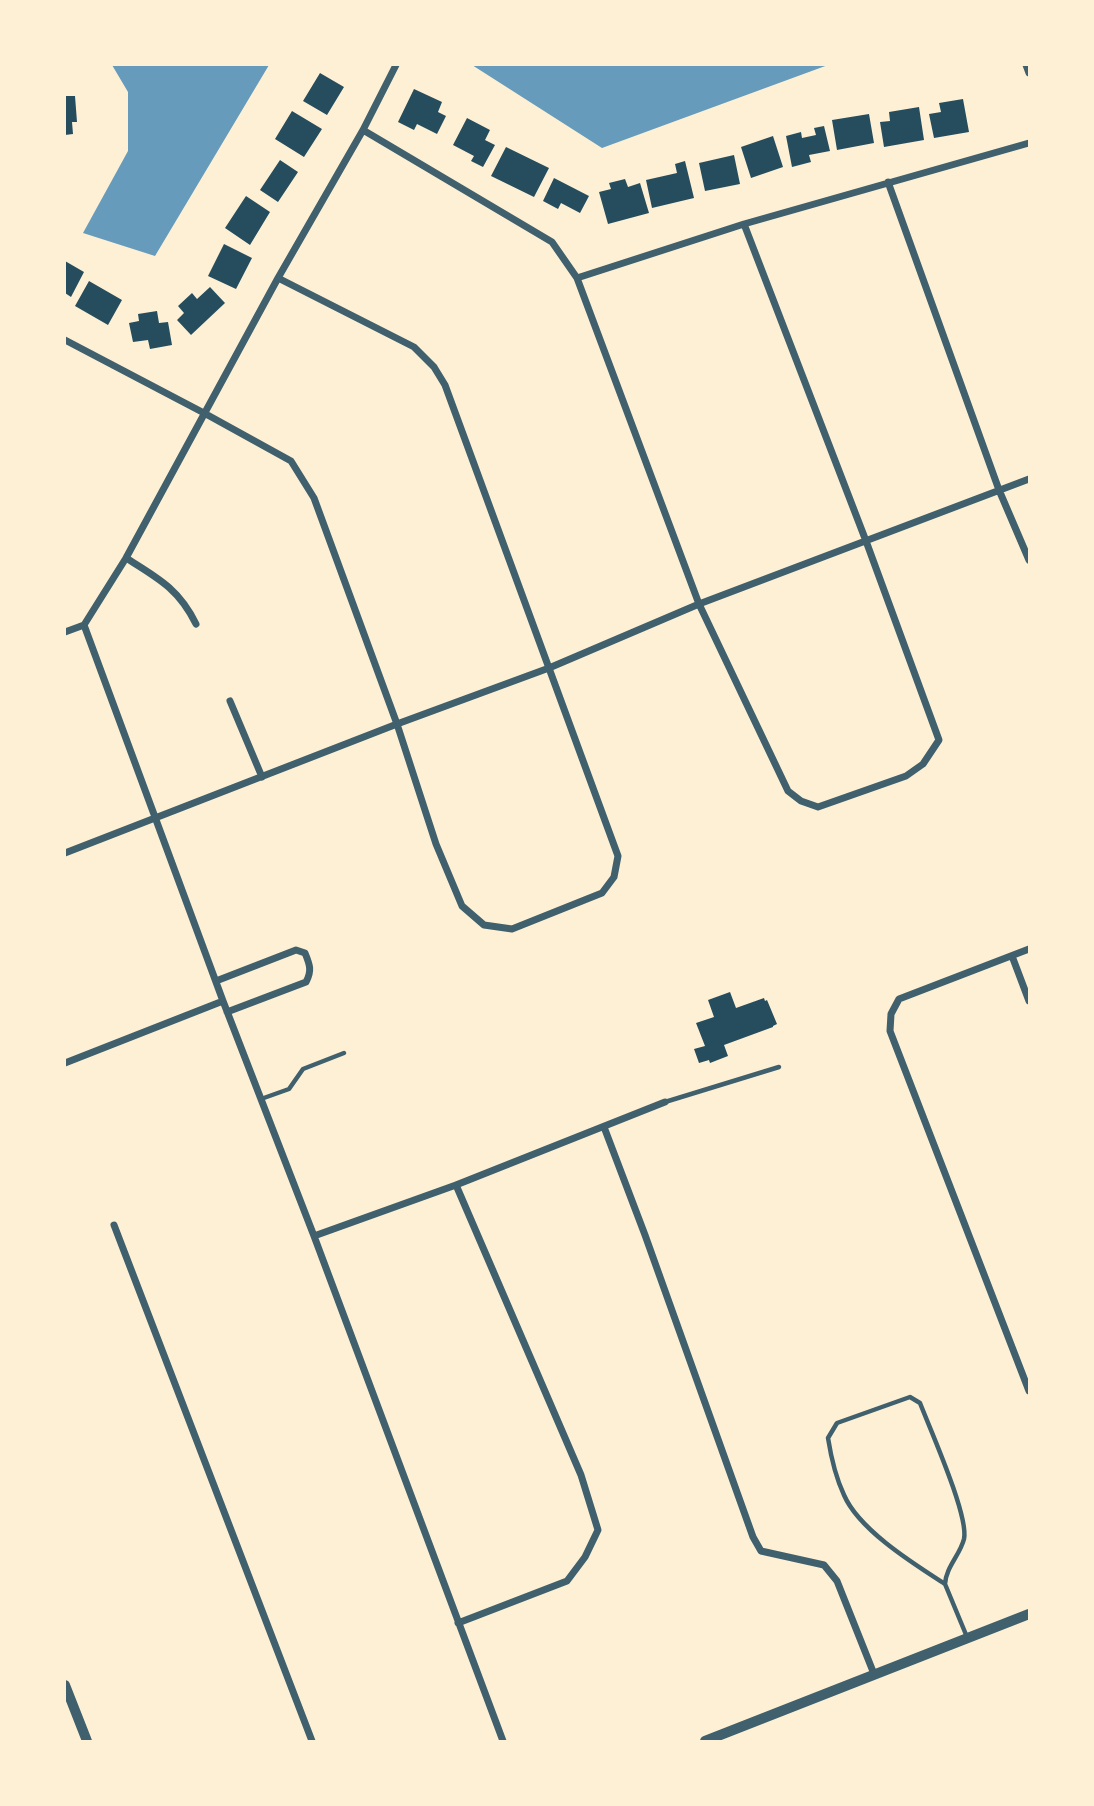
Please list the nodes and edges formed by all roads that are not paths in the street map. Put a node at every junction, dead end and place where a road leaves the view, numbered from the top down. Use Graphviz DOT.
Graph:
graph roads {
  1 [pos="396,65"];
  2 [pos="1026,65"];
  3 [pos="1029,73"];
  4 [pos="363,130"];
  5 [pos="1029,143"];
  6 [pos="888,182"];
  7 [pos="744,224"];
  8 [pos="278,278"];
  9 [pos="577,278"];
  10 [pos="65,340"];
  11 [pos="204,413"];
  12 [pos="1029,479"];
  13 [pos="999,490"];
  14 [pos="866,541"];
  15 [pos="126,558"];
  16 [pos="1029,560"];
  17 [pos="699,604"];
  18 [pos="196,624"];
  19 [pos="84,625"];
  20 [pos="65,632"];
  21 [pos="549,668"];
  22 [pos="230,701"];
  23 [pos="397,724"];
  24 [pos="262,778"];
  25 [pos="156,817"];
  26 [pos="65,853"];
  27 [pos="1029,949"];
  28 [pos="1012,956"];
  29 [pos="216,981"];
  30 [pos="223,1001"];
  31 [pos="1029,1002"];
  32 [pos="227,1012"];
  33 [pos="344,1053"];
  34 [pos="65,1063"];
  35 [pos="779,1067"];
  36 [pos="261,1099"];
  37 [pos="666,1102"];
  38 [pos="604,1127"];
  39 [pos="456,1185"];
  40 [pos="114,1225"];
  41 [pos="314,1236"];
  42 [pos="1029,1391"];
  43 [pos="945,1584"];
  44 [pos="1029,1614"];
  45 [pos="458,1623"];
  46 [pos="967,1638"];
  47 [pos="874,1674"];
  48 [pos="65,1685"];
  49 [pos="87,1741"];
  50 [pos="312,1741"];
  51 [pos="503,1741"];
  52 [pos="705,1741"];
  1 -- 4 [label="street"];
  2 -- 3 [label="street"];
  4 -- 8 [label="street"];
  4 -- 9 [label="street"];
  5 -- 6 [label="street"];
  6 -- 7 [label="street"];
  6 -- 13 [label="street"];
  7 -- 9 [label="street"];
  7 -- 14 [label="street"];
  8 -- 11 [label="street"];
  8 -- 21 [label="street"];
  9 -- 17 [label="street"];
  10 -- 11 [label="street"];
  11 -- 15 [label="street"];
  11 -- 23 [label="street"];
  12 -- 13 [label="street"];
  13 -- 14 [label="street"];
  13 -- 16 [label="street"];
  14 -- 17 [label="street"];
  14 -- 17 [label="street"];
  15 -- 18 [label="street"];
  15 -- 19 [label="street"];
  17 -- 21 [label="street"];
  19 -- 20 [label="street"];
  19 -- 25 [label="street"];
  21 -- 23 [label="street"];
  21 -- 23 [label="street"];
  22 -- 24 [label="street"];
  23 -- 24 [label="street"];
  24 -- 25 [label="street"];
  25 -- 26 [label="street"];
  25 -- 29 [label="street"];
  27 -- 28 [label="street"];
  28 -- 31 [label="street"];
  28 -- 42 [label="street"];
  29 -- 30 [label="street"];
  29 -- 32 [label="street"];
  30 -- 32 [label="street"];
  30 -- 34 [label="street"];
  32 -- 36 [label="street"];
  33 -- 36 [label="lane"];
  35 -- 37 [label="lane"];
  36 -- 41 [label="street"];
  37 -- 38 [label="street"];
  38 -- 39 [label="street"];
  38 -- 47 [label="street"];
  39 -- 41 [label="street"];
  39 -- 45 [label="street"];
  40 -- 50 [label="street"];
  41 -- 45 [label="street"];
  43 -- 43 [label="lane"];
  43 -- 46 [label="lane"];
  44 -- 46 [label="street"];
  45 -- 51 [label="street"];
  46 -- 47 [label="street"];
  47 -- 52 [label="street"];
  48 -- 49 [label="street"];
}
